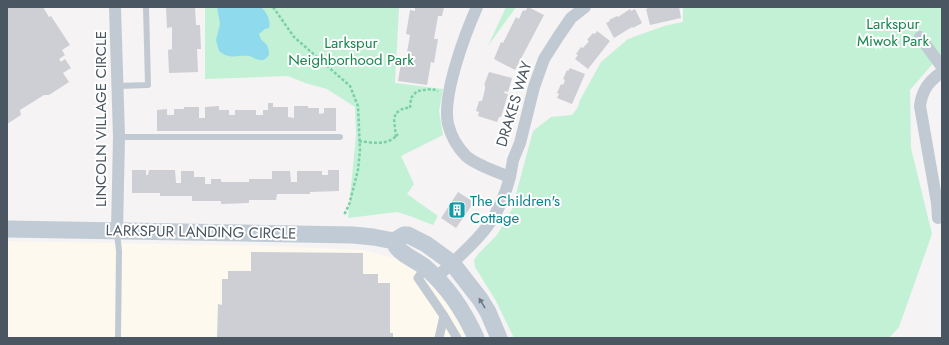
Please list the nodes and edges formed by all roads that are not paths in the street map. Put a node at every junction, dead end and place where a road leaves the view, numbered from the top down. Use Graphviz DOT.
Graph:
graph roads {
  1 [pos="116,7"];
  2 [pos="146,7"];
  3 [pos="477,7"];
  4 [pos="585,7"];
  5 [pos="920,37"];
  6 [pos="942,67"];
  7 [pos="942,72"];
  8 [pos="118,86"];
  9 [pos="119,137"];
  10 [pos="340,137"];
  11 [pos="510,178"];
  12 [pos="938,218"];
  13 [pos="7,229"];
  14 [pos="117,231"];
  15 [pos="394,241"];
  16 [pos="452,263"];
  17 [pos="429,276"];
  18 [pos="444,316"];
  19 [pos="118,338"];
  20 [pos="439,338"];
  21 [pos="457,338"];
  22 [pos="476,338"];
  23 [pos="499,338"];
  1 -- 8 [label="street, LINCOLN VILLAGE CIRCLE"];
  2 -- 8 [label="lane"];
  3 -- 11 [label="street"];
  4 -- 11 [label="street, DRAKES WAY"];
  5 -- 6 [label="street"];
  7 -- 12 [label="street"];
  8 -- 9 [label="street, LINCOLN VILLAGE CIRCLE"];
  9 -- 10 [label="lane"];
  9 -- 14 [label="street, LINCOLN VILLAGE CIRCLE"];
  11 -- 16 [label="street"];
  13 -- 14 [label="main road, LARKSPUR LANDING CIRCLE"];
  14 -- 15 [label="main road, LARKSPUR LANDING CIRCLE"];
  14 -- 19 [label="lane"];
  15 -- 16 [label="main road, LARKSPUR LANDING CIRCLE"];
  15 -- 17 [label="main road"];
  16 -- 17 [label="street"];
  23 -- 16 [label="main road, LARKSPUR LANDING CIRCLE, one-way"];
  17 -- 18 [label="street"];
  17 -- 22 [label="main road"];
  18 -- 20 [label="street"];
  18 -- 21 [label="street"];
}
